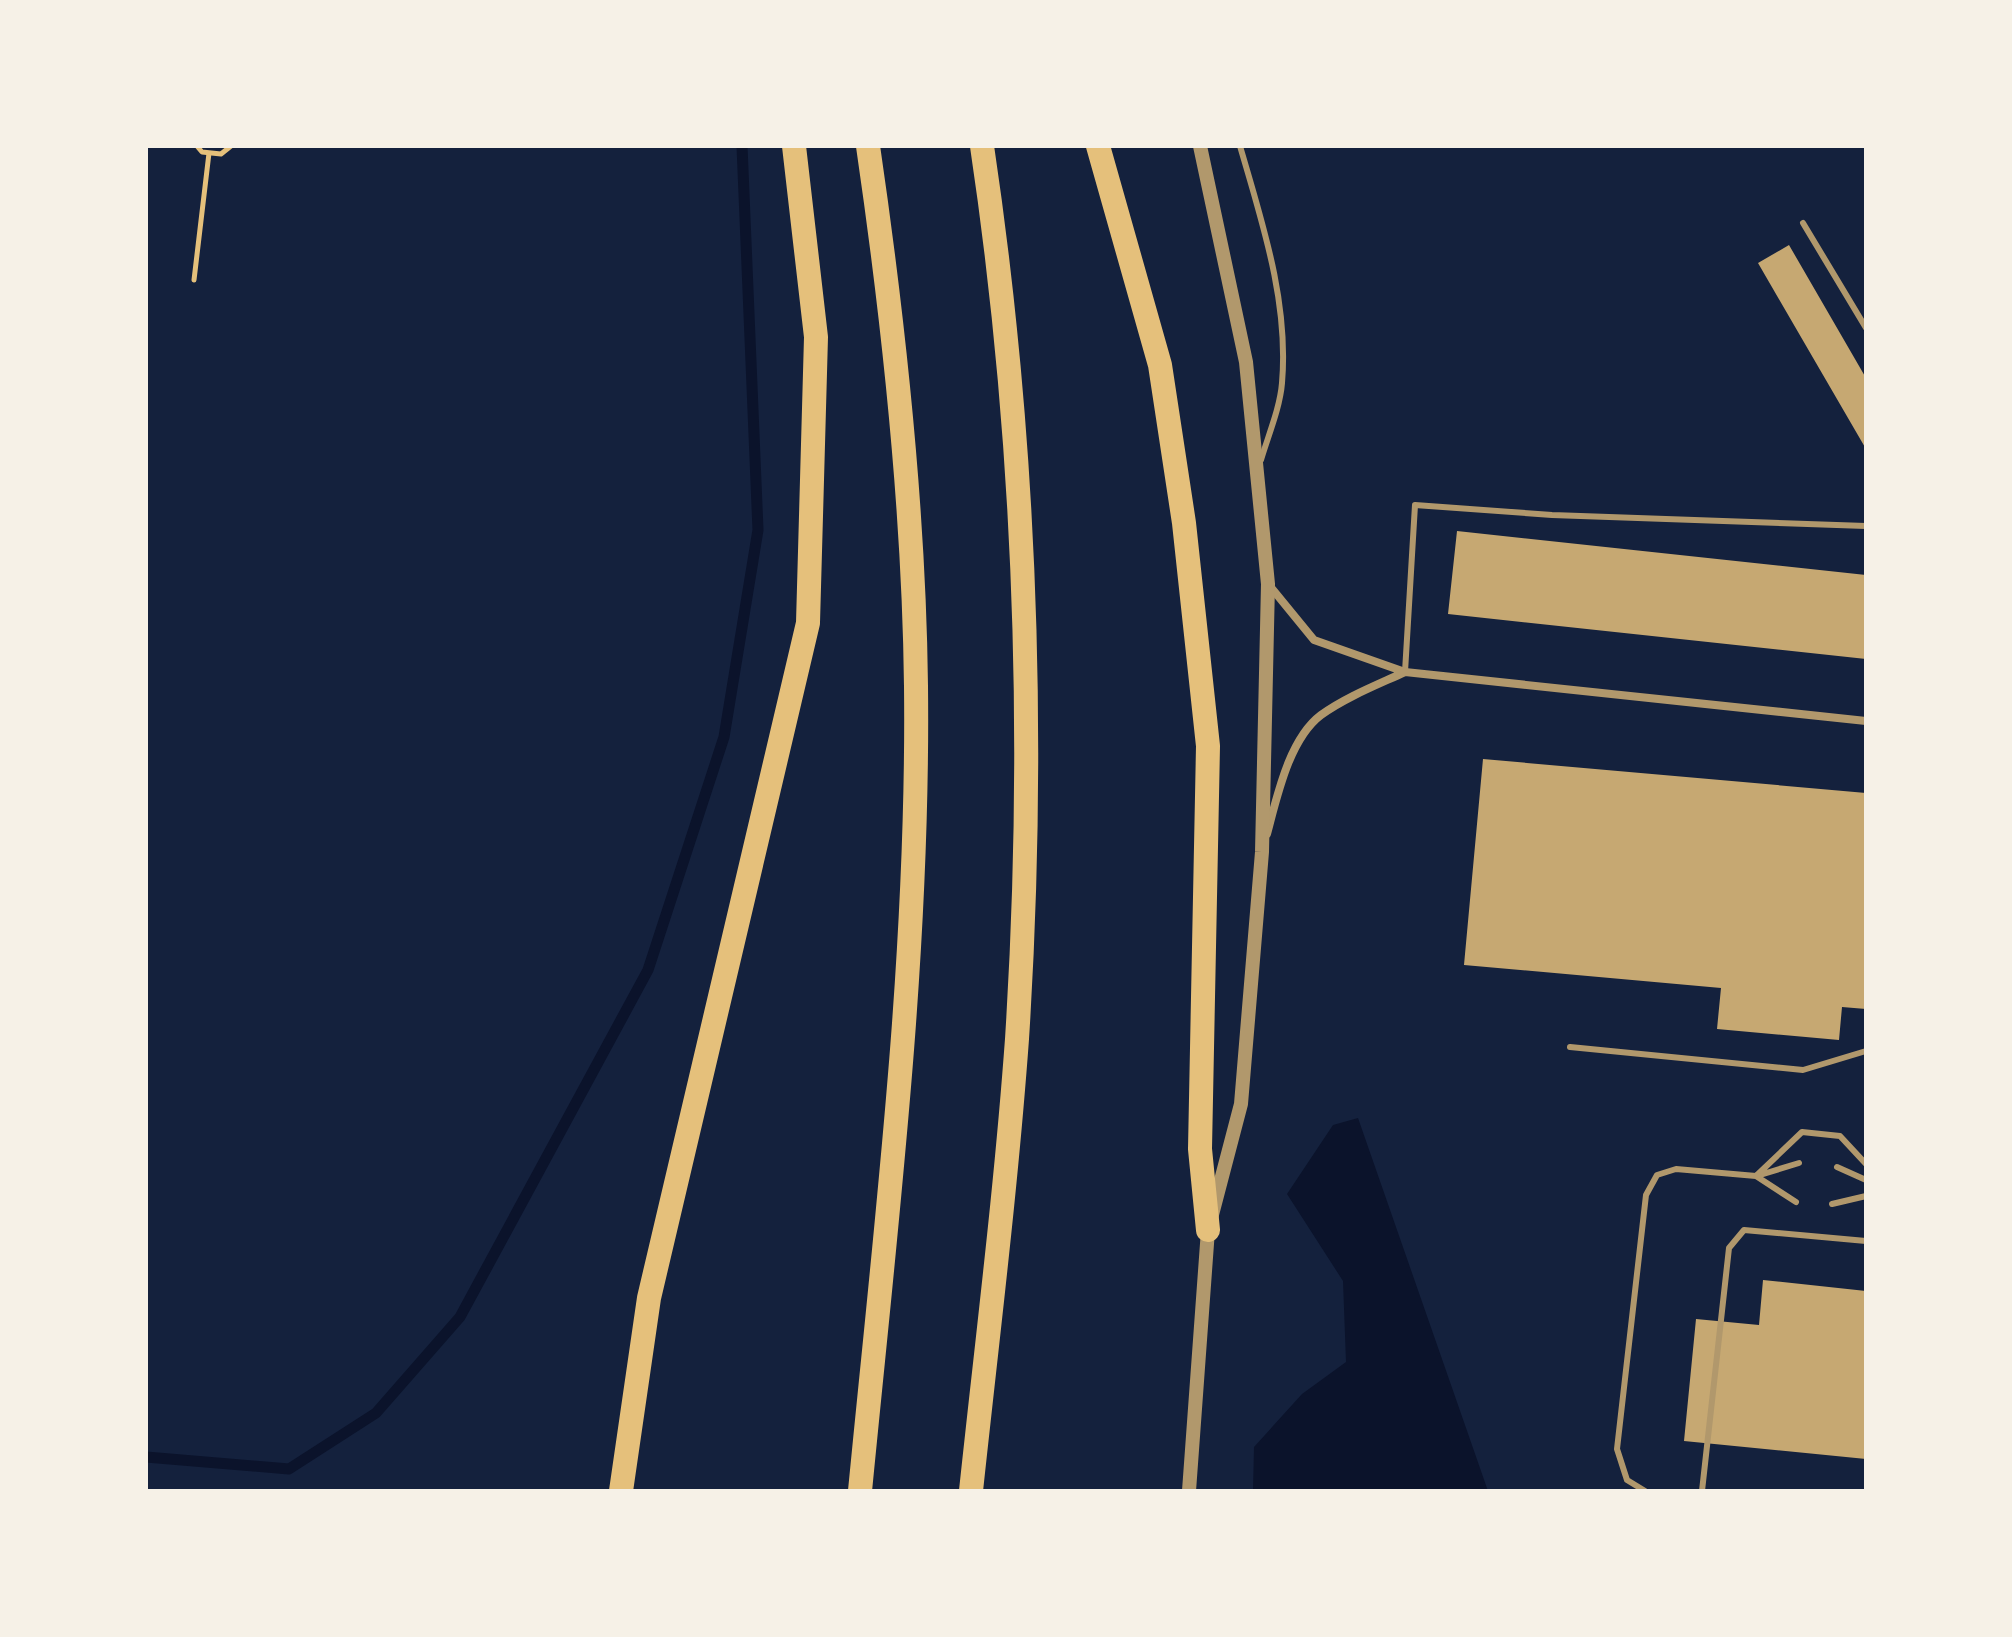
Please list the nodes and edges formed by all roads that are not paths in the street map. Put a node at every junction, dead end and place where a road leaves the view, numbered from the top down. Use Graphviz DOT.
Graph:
graph roads {
  1 [pos="794,146"];
  2 [pos="868,146"];
  3 [pos="982,146"];
  4 [pos="1098,146"];
  5 [pos="1200,146"];
  6 [pos="1240,146"];
  7 [pos="1803,223"];
  8 [pos="1866,328"];
  9 [pos="1258,472"];
  10 [pos="1866,526"];
  11 [pos="1268,584"];
  12 [pos="1405,672"];
  13 [pos="1866,721"];
  14 [pos="1262,852"];
  15 [pos="1570,1047"];
  16 [pos="1866,1051"];
  17 [pos="1799,1163"];
  18 [pos="1866,1164"];
  19 [pos="1837,1167"];
  20 [pos="1756,1176"];
  21 [pos="1866,1180"];
  22 [pos="1866,1196"];
  23 [pos="1796,1202"];
  24 [pos="1832,1204"];
  25 [pos="1208,1230"];
  26 [pos="1866,1241"];
  27 [pos="621,1491"];
  28 [pos="860,1491"];
  29 [pos="971,1491"];
  30 [pos="1189,1491"];
  31 [pos="1645,1491"];
  32 [pos="1702,1491"];
  1 -- 27 [label="highway"];
  2 -- 28 [label="highway"];
  3 -- 29 [label="highway"];
  4 -- 25 [label="highway"];
  5 -- 9 [label="street"];
  6 -- 9 [label="lane"];
  7 -- 8 [label="lane"];
  9 -- 11 [label="street"];
  10 -- 12 [label="lane"];
  11 -- 12 [label="street"];
  11 -- 14 [label="street"];
  12 -- 13 [label="street"];
  12 -- 14 [label="street"];
  14 -- 25 [label="street"];
  15 -- 16 [label="lane"];
  17 -- 20 [label="lane"];
  18 -- 20 [label="lane"];
  19 -- 21 [label="lane"];
  20 -- 23 [label="lane"];
  20 -- 31 [label="lane"];
  22 -- 24 [label="lane"];
  25 -- 30 [label="street"];
  26 -- 32 [label="lane"];
}
